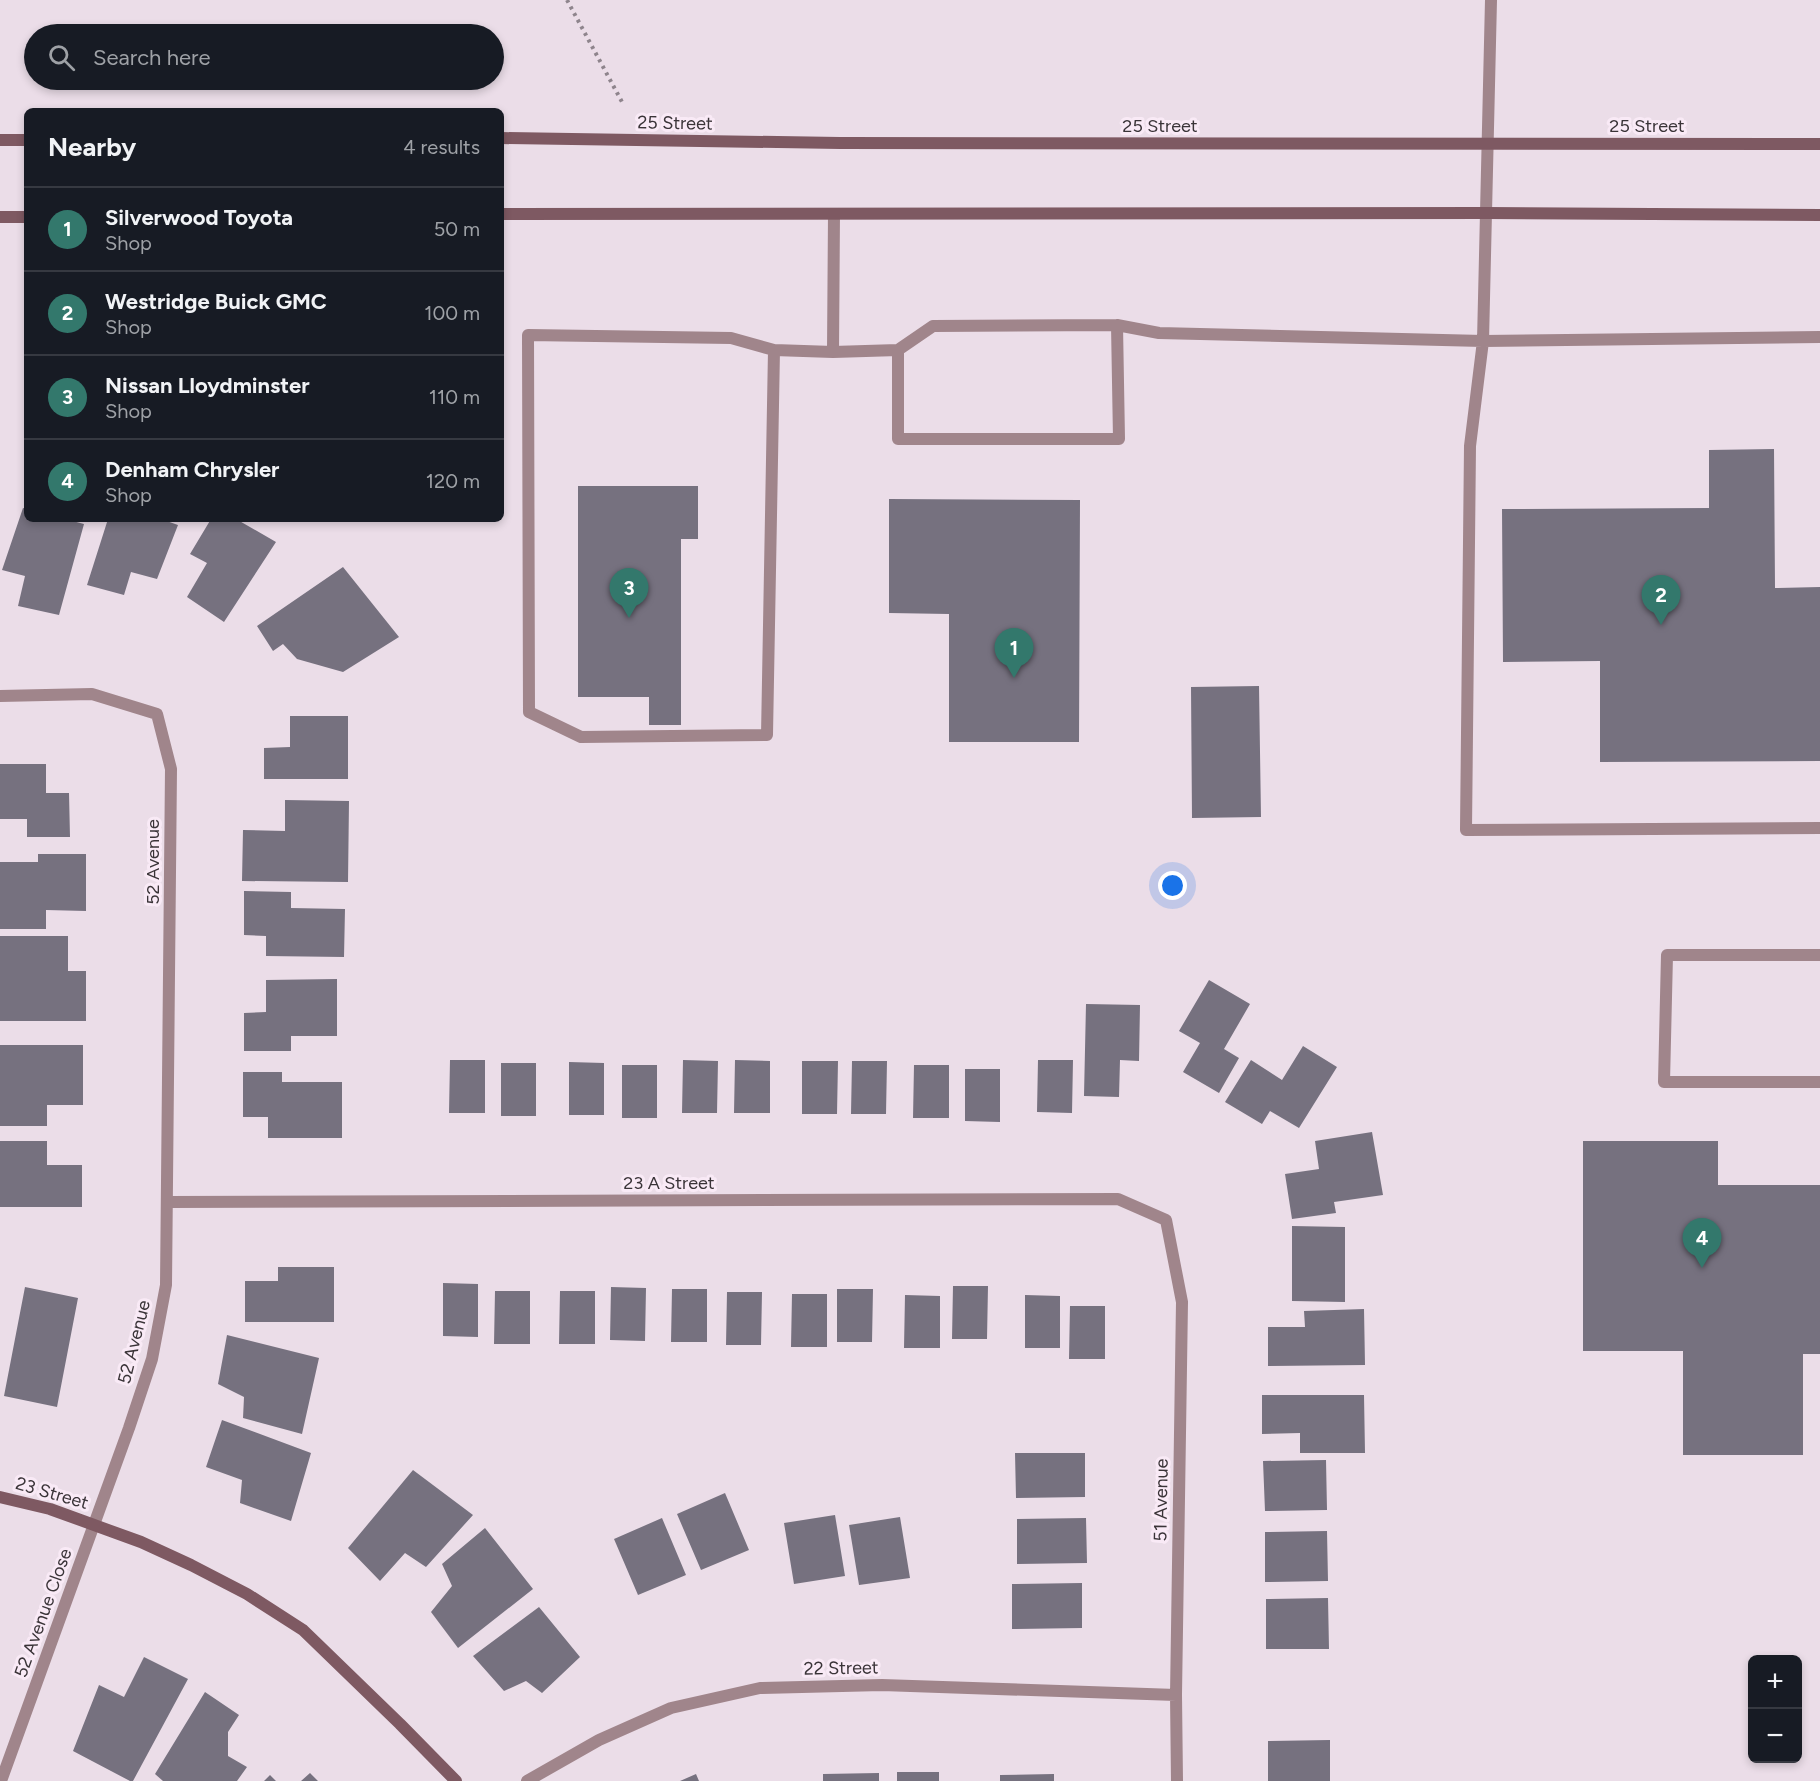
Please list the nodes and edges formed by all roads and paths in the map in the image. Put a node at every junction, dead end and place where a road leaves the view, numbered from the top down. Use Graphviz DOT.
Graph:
graph roads {
  1 [pos="567,0"];
  2 [pos="1491,0"];
  3 [pos="622,102"];
  4 [pos="504,138"];
  5 [pos="0,140"];
  6 [pos="24,140"];
  7 [pos="1487,143"];
  8 [pos="1820,144"];
  9 [pos="1486,213"];
  10 [pos="504,214"];
  11 [pos="834,214"];
  12 [pos="1820,215"];
  13 [pos="0,217"];
  14 [pos="24,217"];
  15 [pos="1117,325"];
  16 [pos="1820,337"];
  17 [pos="1483,341"];
  18 [pos="774,350"];
  19 [pos="898,350"];
  20 [pos="833,352"];
  21 [pos="0,696"];
  22 [pos="1820,828"];
  23 [pos="1820,955"];
  24 [pos="1820,1082"];
  25 [pos="168,1202"];
  26 [pos="1166,1221"];
  27 [pos="0,1497"];
  28 [pos="94,1524"];
  29 [pos="1176,1695"];
  30 [pos="1,1781"];
  31 [pos="456,1781"];
  32 [pos="527,1781"];
  33 [pos="1177,1781"];
  1 -- 3 [label="path"];
  2 -- 7 [label="street"];
  4 -- 7 [label="main road, 25 Street"];
  5 -- 6 [label="main road"];
  7 -- 8 [label="main road, 25 Street"];
  7 -- 9 [label="street"];
  9 -- 11 [label="main road"];
  9 -- 12 [label="main road"];
  9 -- 17 [label="street"];
  10 -- 11 [label="main road"];
  11 -- 20 [label="street"];
  13 -- 14 [label="main road"];
  15 -- 17 [label="street"];
  15 -- 19 [label="street"];
  15 -- 19 [label="street"];
  16 -- 17 [label="street"];
  17 -- 22 [label="street"];
  18 -- 18 [label="street"];
  18 -- 20 [label="street"];
  19 -- 20 [label="street"];
  21 -- 25 [label="street, 52 Avenue"];
  23 -- 24 [label="street"];
  25 -- 26 [label="street, 23 A Street"];
  25 -- 28 [label="street, 52 Avenue"];
  26 -- 29 [label="street, 51 Avenue"];
  27 -- 28 [label="main road, 23 Street"];
  28 -- 30 [label="street, 52 Avenue Close"];
  28 -- 31 [label="main road"];
  29 -- 32 [label="street, 22 Street"];
  29 -- 33 [label="street, 51 Avenue"];
}
